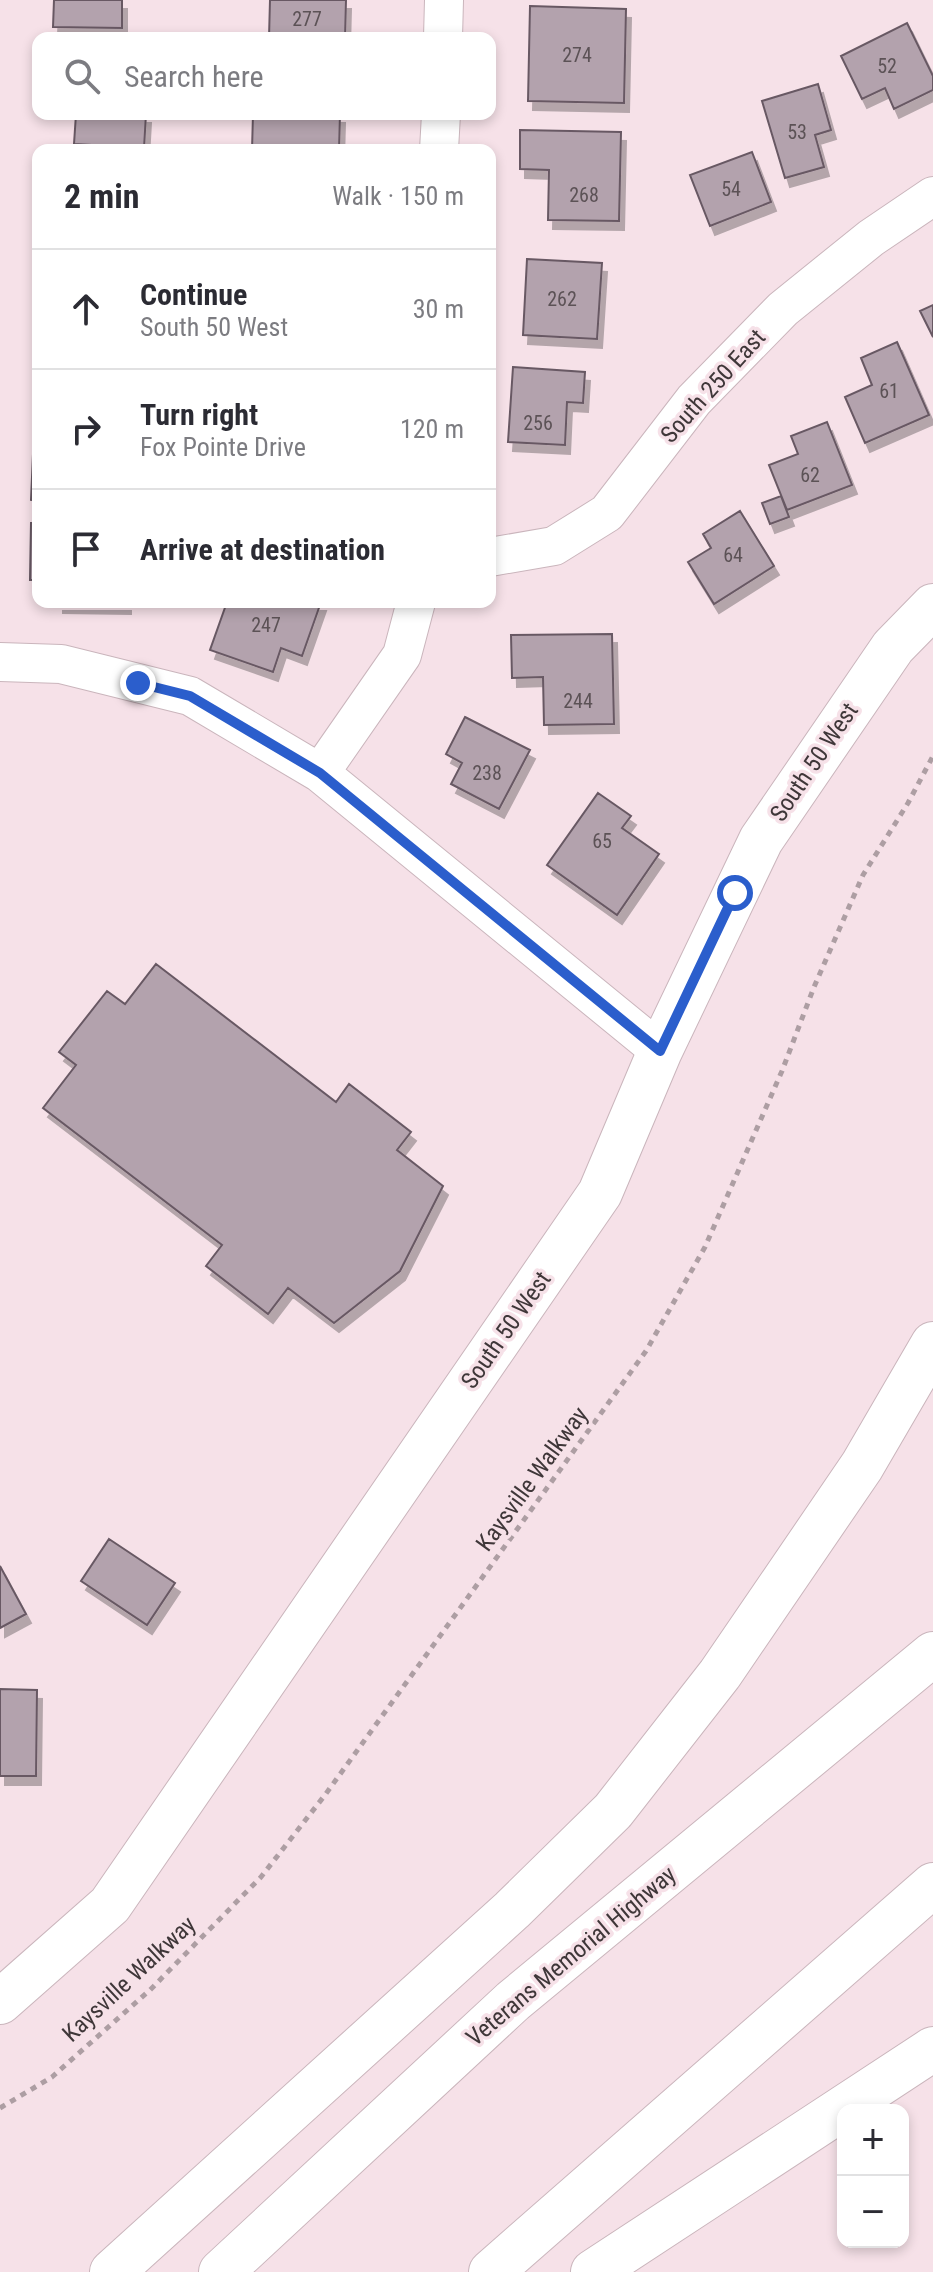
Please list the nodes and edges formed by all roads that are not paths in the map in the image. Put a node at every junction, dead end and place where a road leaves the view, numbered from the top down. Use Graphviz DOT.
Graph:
graph roads {
  1 [pos="444,0"];
  2 [pos="443,32"];
  3 [pos="441,120"];
  4 [pos="439,144"];
  5 [pos="933,196"];
  6 [pos="496,556"];
  7 [pos="933,606"];
  8 [pos="414,608"];
  9 [pos="0,662"];
  10 [pos="320,773"];
  11 [pos="660,1051"];
  12 [pos="933,1344"];
  13 [pos="933,1654"];
  14 [pos="933,1885"];
  15 [pos="0,2002"];
  16 [pos="933,2049"];
  17 [pos="112,2272"];
  18 [pos="221,2272"];
  19 [pos="491,2272"];
  20 [pos="593,2272"];
  1 -- 2 [label="street"];
  3 -- 4 [label="street"];
  5 -- 6 [label="street, South 250 East"];
  7 -- 11 [label="main road, South 50 West"];
  8 -- 10 [label="street"];
  9 -- 10 [label="street"];
  10 -- 11 [label="street"];
  11 -- 15 [label="main road, South 50 West"];
  12 -- 17 [label="main road"];
  13 -- 18 [label="main road, Veterans Memorial Highway"];
  14 -- 19 [label="main road"];
  16 -- 20 [label="main road"];
}
